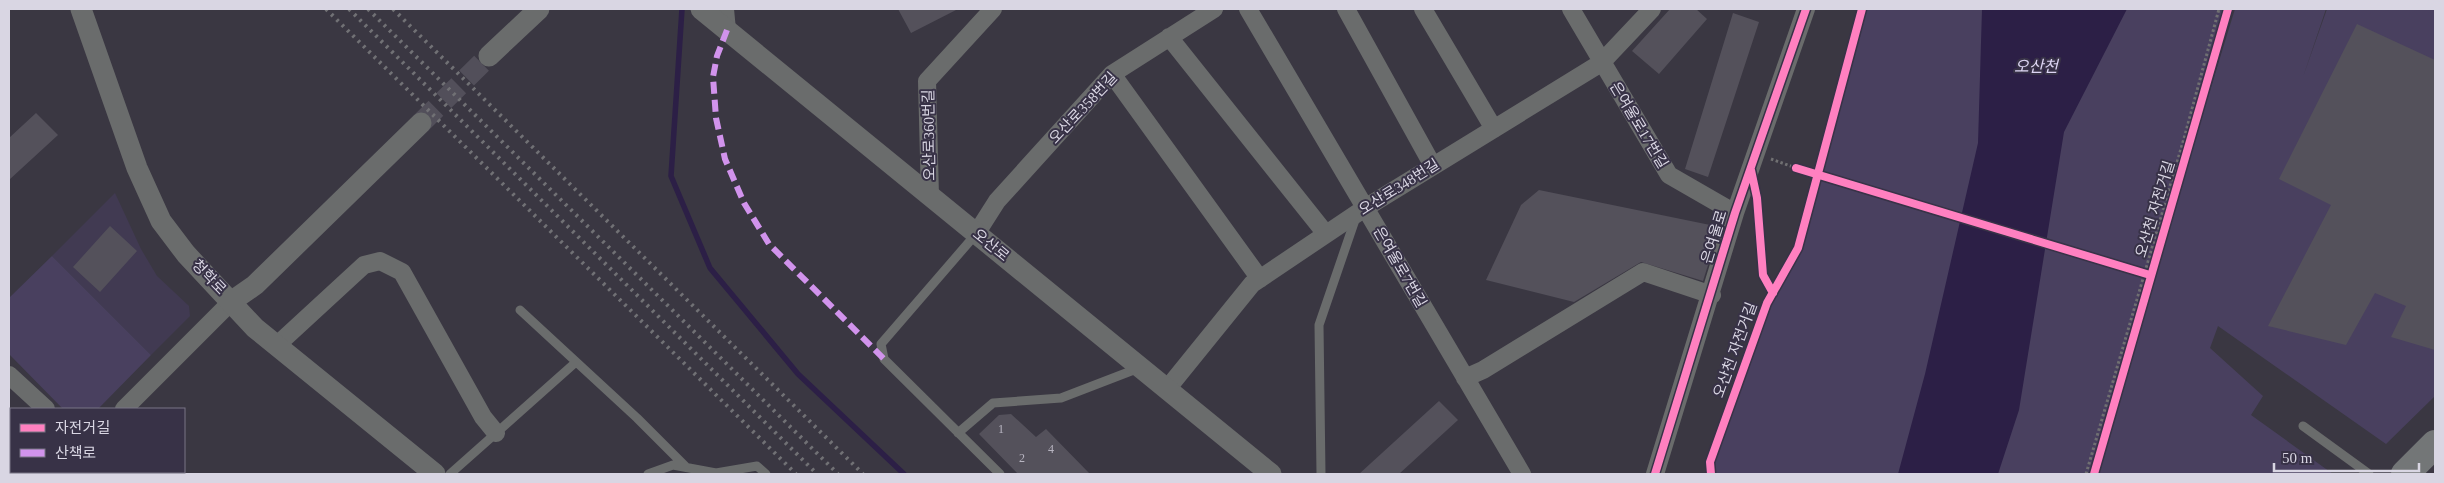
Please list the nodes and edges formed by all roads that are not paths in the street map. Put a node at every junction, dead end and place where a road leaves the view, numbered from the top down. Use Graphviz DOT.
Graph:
graph roads {
  1 [pos="81,9"];
  2 [pos="539,9"];
  3 [pos="993,9"];
  4 [pos="1214,9"];
  5 [pos="1248,9"];
  6 [pos="1346,9"];
  7 [pos="1423,9"];
  8 [pos="1571,9"];
  9 [pos="1652,9"];
  10 [pos="1806,9"];
  11 [pos="712,11"];
  12 [pos="1169,37"];
  13 [pos="489,56"];
  14 [pos="1601,63"];
  15 [pos="1112,74"];
  16 [pos="421,124"];
  17 [pos="1494,129"];
  18 [pos="1433,166"];
  19 [pos="930,196"];
  20 [pos="1361,210"];
  21 [pos="1736,213"];
  22 [pos="976,234"];
  23 [pos="1326,234"];
  24 [pos="1260,279"];
  25 [pos="1712,295"];
  26 [pos="232,302"];
  27 [pos="520,310"];
  28 [pos="276,346"];
  29 [pos="576,362"];
  30 [pos="1140,368"];
  31 [pos="9,375"];
  32 [pos="1465,378"];
  33 [pos="1167,390"];
  34 [pos="45,408"];
  35 [pos="125,408"];
  36 [pos="2303,426"];
  37 [pos="958,432"];
  38 [pos="496,433"];
  39 [pos="2432,454"];
  40 [pos="686,467"];
  41 [pos="435,474"];
  42 [pos="450,474"];
  43 [pos="648,474"];
  44 [pos="766,474"];
  45 [pos="1000,474"];
  46 [pos="1271,474"];
  47 [pos="1321,474"];
  48 [pos="1522,474"];
  49 [pos="1655,474"];
  50 [pos="2369,474"];
  51 [pos="2405,474"];
  1 -- 26 [label="street, 청학로"];
  2 -- 13 [label="street"];
  3 -- 19 [label="street, 오산로360번길"];
  4 -- 12 [label="street, 오산로358번길"];
  5 -- 20 [label="street, 은여울로7번길"];
  6 -- 18 [label="street"];
  7 -- 17 [label="street"];
  8 -- 14 [label="street, 은여울로17번길"];
  9 -- 14 [label="street, 오산로348번길"];
  10 -- 21 [label="street, 은여울로"];
  11 -- 19 [label="street, 오산로"];
  12 -- 15 [label="street, 오산로358번길"];
  12 -- 23 [label="street"];
  14 -- 17 [label="street, 오산로348번길"];
  14 -- 21 [label="street, 은여울로17번길"];
  15 -- 22 [label="street, 오산로358번길"];
  15 -- 24 [label="street"];
  16 -- 26 [label="street"];
  17 -- 18 [label="street, 오산로348번길"];
  18 -- 20 [label="street, 오산로348번길"];
  19 -- 22 [label="street, 오산로"];
  20 -- 23 [label="street, 오산로348번길"];
  20 -- 32 [label="street, 은여울로7번길"];
  20 -- 47 [label="lane"];
  21 -- 25 [label="street, 은여울로"];
  22 -- 30 [label="street, 오산로"];
  22 -- 37 [label="lane"];
  23 -- 24 [label="street, 오산로348번길"];
  24 -- 33 [label="street, 오산로348번길"];
  25 -- 32 [label="street"];
  25 -- 49 [label="street, 은여울로"];
  26 -- 28 [label="street, 청학로"];
  26 -- 35 [label="street"];
  27 -- 29 [label="lane"];
  28 -- 38 [label="street"];
  28 -- 41 [label="street, 청학로"];
  29 -- 38 [label="lane"];
  29 -- 40 [label="lane"];
  30 -- 33 [label="street, 오산로"];
  30 -- 37 [label="lane"];
  31 -- 34 [label="street"];
  32 -- 48 [label="street, 은여울로7번길"];
  33 -- 46 [label="street, 오산로"];
  36 -- 50 [label="lane"];
  37 -- 45 [label="lane"];
  38 -- 42 [label="lane"];
  39 -- 51 [label="main road"];
  40 -- 43 [label="lane"];
  40 -- 44 [label="lane"];
}
